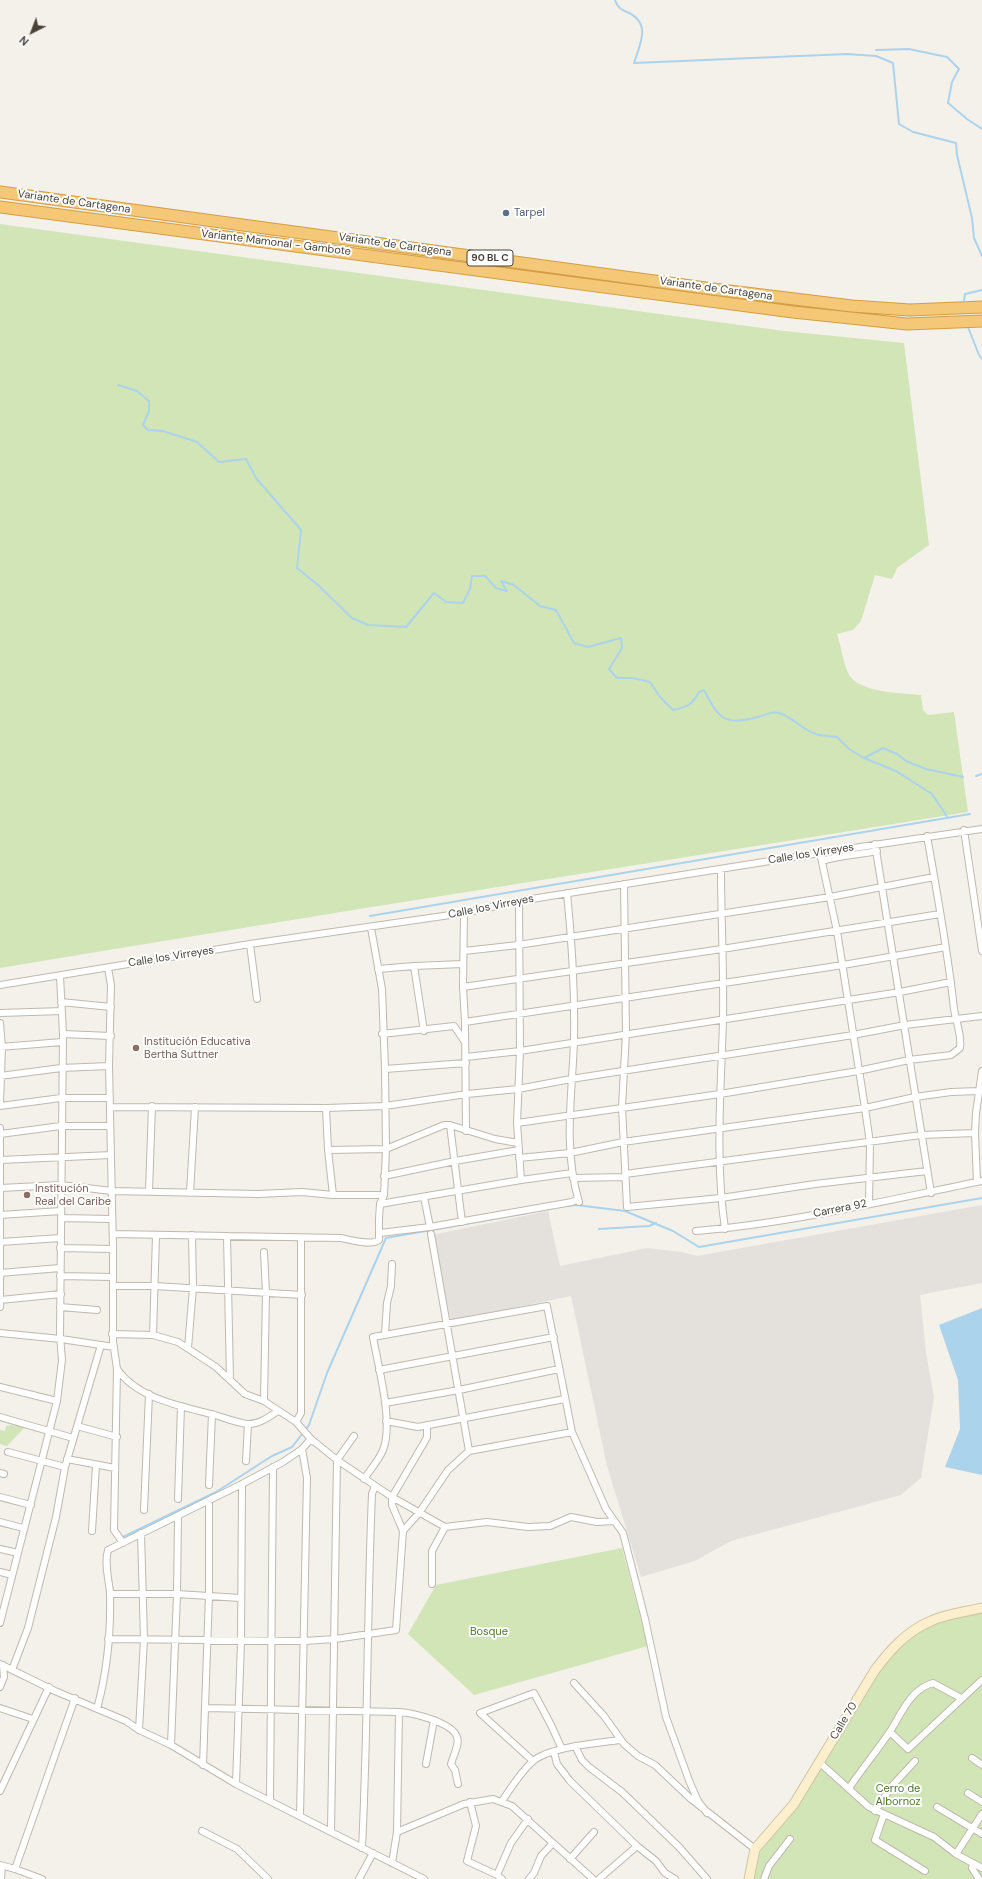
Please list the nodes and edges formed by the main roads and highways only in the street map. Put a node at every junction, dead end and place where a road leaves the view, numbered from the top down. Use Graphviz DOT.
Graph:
graph roads {
  1 [pos="0,192"];
  2 [pos="0,207"];
  3 [pos="982,308"];
  4 [pos="982,321"];
  1 -- 3 [label="highway, Variante de Cartagena / 90 BL C"];
  2 -- 4 [label="highway, Variante Mamonal - Gambote"];
}
